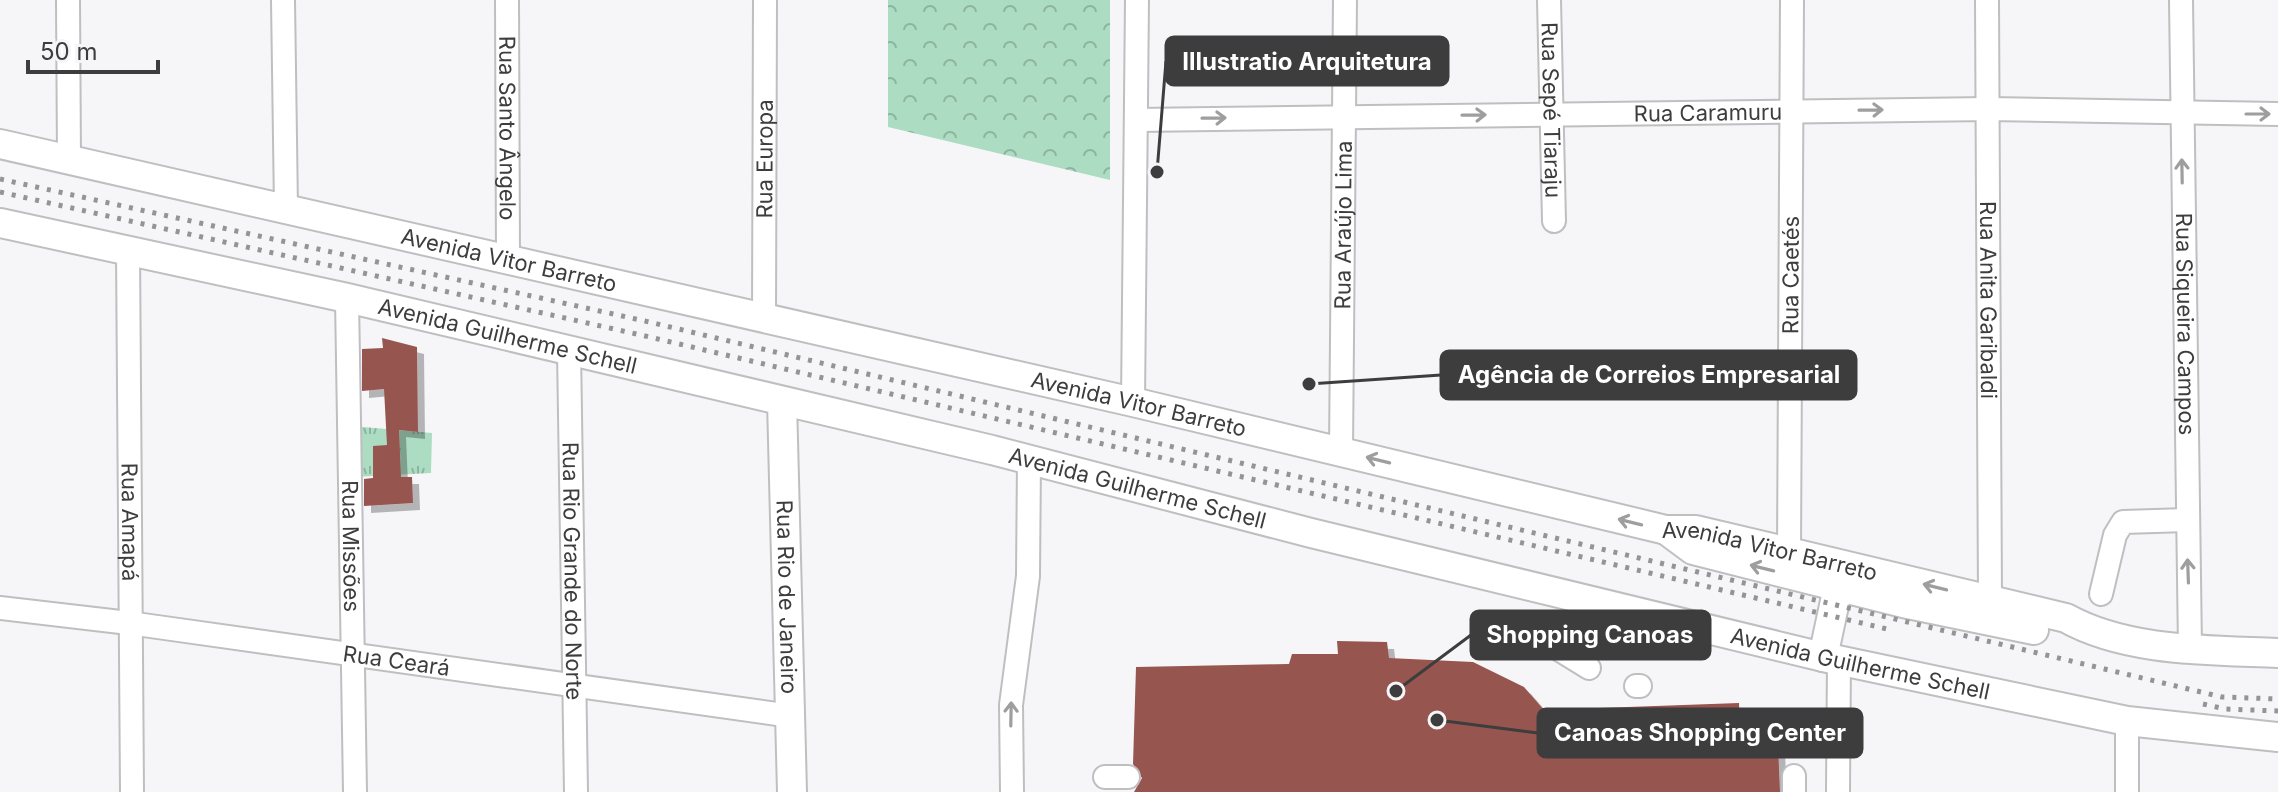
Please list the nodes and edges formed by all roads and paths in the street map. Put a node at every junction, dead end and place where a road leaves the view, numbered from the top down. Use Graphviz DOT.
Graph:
graph roads {
  1 [pos="68,0"];
  2 [pos="283,0"];
  3 [pos="507,0"];
  4 [pos="765,0"];
  5 [pos="1137,0"];
  6 [pos="1345,0"];
  7 [pos="1549,0"];
  8 [pos="1792,0"];
  9 [pos="1987,0"];
  10 [pos="2181,0"];
  11 [pos="1989,109"];
  12 [pos="1793,111"];
  13 [pos="1551,114"];
  14 [pos="2181,114"];
  15 [pos="2278,114"];
  16 [pos="1345,116"];
  17 [pos="1136,120"];
  18 [pos="0,144"];
  19 [pos="69,160"];
  20 [pos="286,208"];
  21 [pos="1554,221"];
  22 [pos="0,223"];
  23 [pos="128,250"];
  24 [pos="508,257"];
  25 [pos="347,298"];
  26 [pos="764,319"];
  27 [pos="569,351"];
  28 [pos="782,401"];
  29 [pos="1133,402"];
  30 [pos="1341,451"];
  31 [pos="1029,459"];
  32 [pos="2187,520"];
  33 [pos="1666,530"];
  34 [pos="1789,551"];
  35 [pos="1846,589"];
  36 [pos="2101,594"];
  37 [pos="1990,600"];
  38 [pos="0,608"];
  39 [pos="129,623"];
  40 [pos="2094,634"];
  41 [pos="1555,647"];
  42 [pos="2190,649"];
  43 [pos="2278,653"];
  44 [pos="353,656"];
  45 [pos="1831,658"];
  46 [pos="1589,668"];
  47 [pos="573,684"];
  48 [pos="791,716"];
  49 [pos="2127,721"];
  50 [pos="2278,737"];
  51 [pos="1105,777"];
  52 [pos="1128,777"];
  53 [pos="132,792"];
  54 [pos="355,792"];
  55 [pos="576,792"];
  56 [pos="792,792"];
  57 [pos="1012,792"];
  58 [pos="1838,792"];
  59 [pos="2127,792"];
  1 -- 19 [label="street"];
  2 -- 20 [label="street"];
  3 -- 24 [label="street, Rua Santo Ângelo"];
  4 -- 26 [label="street, Rua Europa"];
  5 -- 17 [label="street"];
  6 -- 16 [label="street, Rua Araújo Lima"];
  7 -- 13 [label="street, Rua Sepé Tiaraju"];
  8 -- 12 [label="street, Rua Caetés"];
  9 -- 11 [label="street, Rua Anita Garibaldi"];
  10 -- 14 [label="street, Rua Siqueira Campos"];
  12 -- 11 [label="street, Rua Caramuru, one-way"];
  11 -- 14 [label="street, Rua Caramuru"];
  11 -- 37 [label="street, Rua Anita Garibaldi"];
  12 -- 13 [label="street, Rua Caramuru"];
  12 -- 34 [label="street, Rua Caetés"];
  16 -- 13 [label="street, Rua Caramuru, one-way"];
  13 -- 21 [label="street, Rua Sepé Tiaraju"];
  14 -- 15 [label="street, Rua Caramuru, one-way"];
  32 -- 14 [label="street, Rua Siqueira Campos, one-way"];
  17 -- 16 [label="street, Rua Caramuru, one-way"];
  16 -- 30 [label="street, Rua Araújo Lima"];
  17 -- 29 [label="street"];
  18 -- 19 [label="main road, Avenida Vitor Barreto"];
  19 -- 20 [label="main road, Avenida Vitor Barreto"];
  20 -- 24 [label="main road, Avenida Vitor Barreto"];
  22 -- 23 [label="main road, Avenida Guilherme Schell"];
  23 -- 25 [label="main road, Avenida Guilherme Schell"];
  23 -- 39 [label="street, Rua Amapá"];
  24 -- 26 [label="main road, Avenida Vitor Barreto"];
  25 -- 27 [label="main road, Avenida Guilherme Schell"];
  25 -- 44 [label="street, Rua Missões"];
  26 -- 29 [label="main road, Avenida Vitor Barreto"];
  27 -- 28 [label="main road, Avenida Guilherme Schell"];
  27 -- 47 [label="street, Rua Rio Grande do Norte"];
  28 -- 31 [label="main road, Avenida Guilherme Schell"];
  28 -- 48 [label="main road, Rua Rio de Janeiro"];
  29 -- 30 [label="main road, Avenida Vitor Barreto"];
  33 -- 30 [label="main road, Avenida Vitor Barreto, one-way"];
  31 -- 45 [label="main road, Avenida Guilherme Schell"];
  57 -- 31 [label="street, one-way"];
  32 -- 36 [label="street"];
  42 -- 32 [label="street, Rua Siqueira Campos, one-way"];
  33 -- 34 [label="main road, Avenida Vitor Barreto"];
  35 -- 33 [label="main road, one-way"];
  37 -- 34 [label="main road, Avenida Vitor Barreto, one-way"];
  35 -- 40 [label="main road"];
  35 -- 45 [label="main road"];
  37 -- 40 [label="main road, Avenida Vitor Barreto"];
  38 -- 39 [label="street, Rua Ceará"];
  39 -- 44 [label="street, Rua Ceará"];
  39 -- 53 [label="street, Rua Amapá"];
  40 -- 42 [label="main road, Avenida Vitor Barreto"];
  41 -- 46 [label="street"];
  42 -- 43 [label="main road, Avenida Vitor Barreto"];
  44 -- 47 [label="street, Rua Ceará"];
  44 -- 54 [label="street, Rua Missões"];
  45 -- 49 [label="main road, Avenida Guilherme Schell"];
  45 -- 58 [label="street"];
  47 -- 48 [label="street, Rua Ceará"];
  47 -- 55 [label="street, Rua Rio Grande do Norte"];
  48 -- 56 [label="main road, Rua Rio de Janeiro"];
  49 -- 50 [label="main road, Avenida Guilherme Schell"];
  49 -- 59 [label="street"];
  51 -- 52 [label="street"];
}
